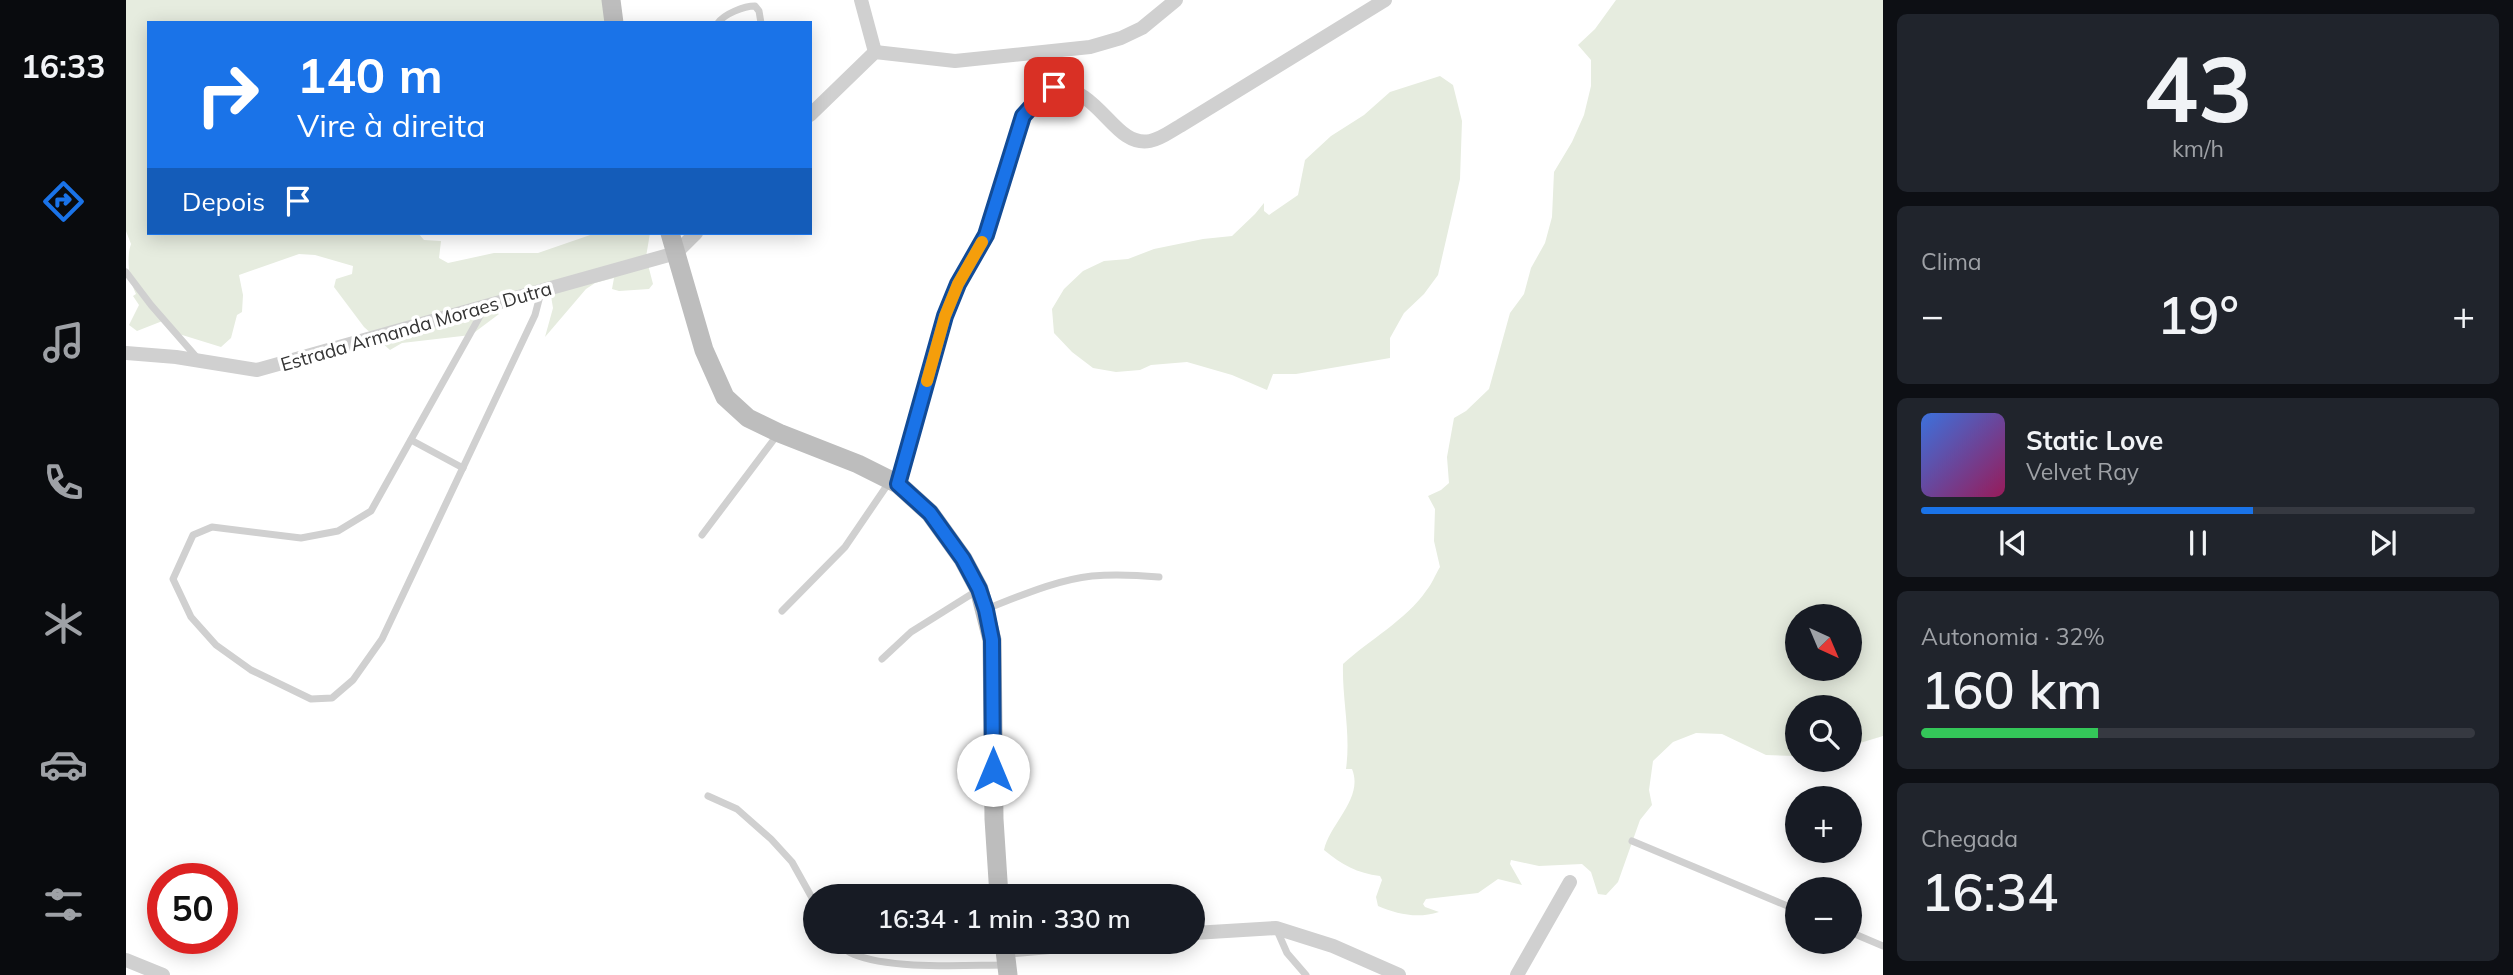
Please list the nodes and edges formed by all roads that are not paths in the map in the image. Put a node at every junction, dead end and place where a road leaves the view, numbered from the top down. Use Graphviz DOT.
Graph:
graph roads {
  1 [pos="611,0"];
  2 [pos="861,0"];
  3 [pos="1176,0"];
  4 [pos="1385,0"];
  5 [pos="614,21"];
  6 [pos="719,21"];
  7 [pos="761,21"];
  8 [pos="875,52"];
  9 [pos="812,113"];
  10 [pos="671,235"];
  11 [pos="694,235"];
  12 [pos="676,253"];
  13 [pos="126,271"];
  14 [pos="541,291"];
  15 [pos="485,307"];
  16 [pos="126,354"];
  17 [pos="199,360"];
  18 [pos="779,433"];
  19 [pos="411,440"];
  20 [pos="463,468"];
  21 [pos="894,482"];
  22 [pos="702,535"];
  23 [pos="1158,577"];
  24 [pos="979,589"];
  25 [pos="986,610"];
  26 [pos="782,611"];
  27 [pos="882,659"];
  28 [pos="708,796"];
  29 [pos="1632,841"];
  30 [pos="1570,883"];
  31 [pos="805,884"];
  32 [pos="998,884"];
  33 [pos="1785,905"];
  34 [pos="1276,928"];
  35 [pos="1205,932"];
  36 [pos="1862,937"];
  37 [pos="1883,946"];
  38 [pos="852,954"];
  39 [pos="1031,954"];
  40 [pos="1006,958"];
  41 [pos="126,960"];
  42 [pos="163,975"];
  43 [pos="1306,975"];
  44 [pos="1399,975"];
  45 [pos="1517,975"];
  1 -- 5 [label="main road"];
  2 -- 8 [label="street"];
  3 -- 8 [label="street"];
  4 -- 21 [label="street"];
  6 -- 7 [label="lane"];
  8 -- 9 [label="street"];
  10 -- 12 [label="main road"];
  11 -- 12 [label="street, Estrada Armanda Moraes Dutra"];
  12 -- 14 [label="street, Estrada Armanda Moraes Dutra"];
  12 -- 18 [label="main road"];
  13 -- 17 [label="lane"];
  14 -- 15 [label="street, Estrada Armanda Moraes Dutra"];
  14 -- 20 [label="lane"];
  15 -- 17 [label="street, Estrada Armanda Moraes Dutra"];
  15 -- 19 [label="lane"];
  16 -- 17 [label="street, Estrada Armanda Moraes Dutra"];
  18 -- 21 [label="main road"];
  18 -- 22 [label="lane"];
  19 -- 20 [label="lane"];
  19 -- 20 [label="lane"];
  21 -- 24 [label="main road"];
  21 -- 26 [label="lane"];
  23 -- 25 [label="lane"];
  24 -- 25 [label="main road"];
  24 -- 27 [label="lane"];
  25 -- 32 [label="main road"];
  28 -- 31 [label="lane"];
  29 -- 33 [label="lane"];
  30 -- 45 [label="street"];
  34 -- 35 [label="street"];
  34 -- 43 [label="lane"];
  34 -- 44 [label="street"];
  36 -- 37 [label="lane"];
  38 -- 40 [label="lane"];
  39 -- 40 [label="street"];
  41 -- 42 [label="street"];
}
